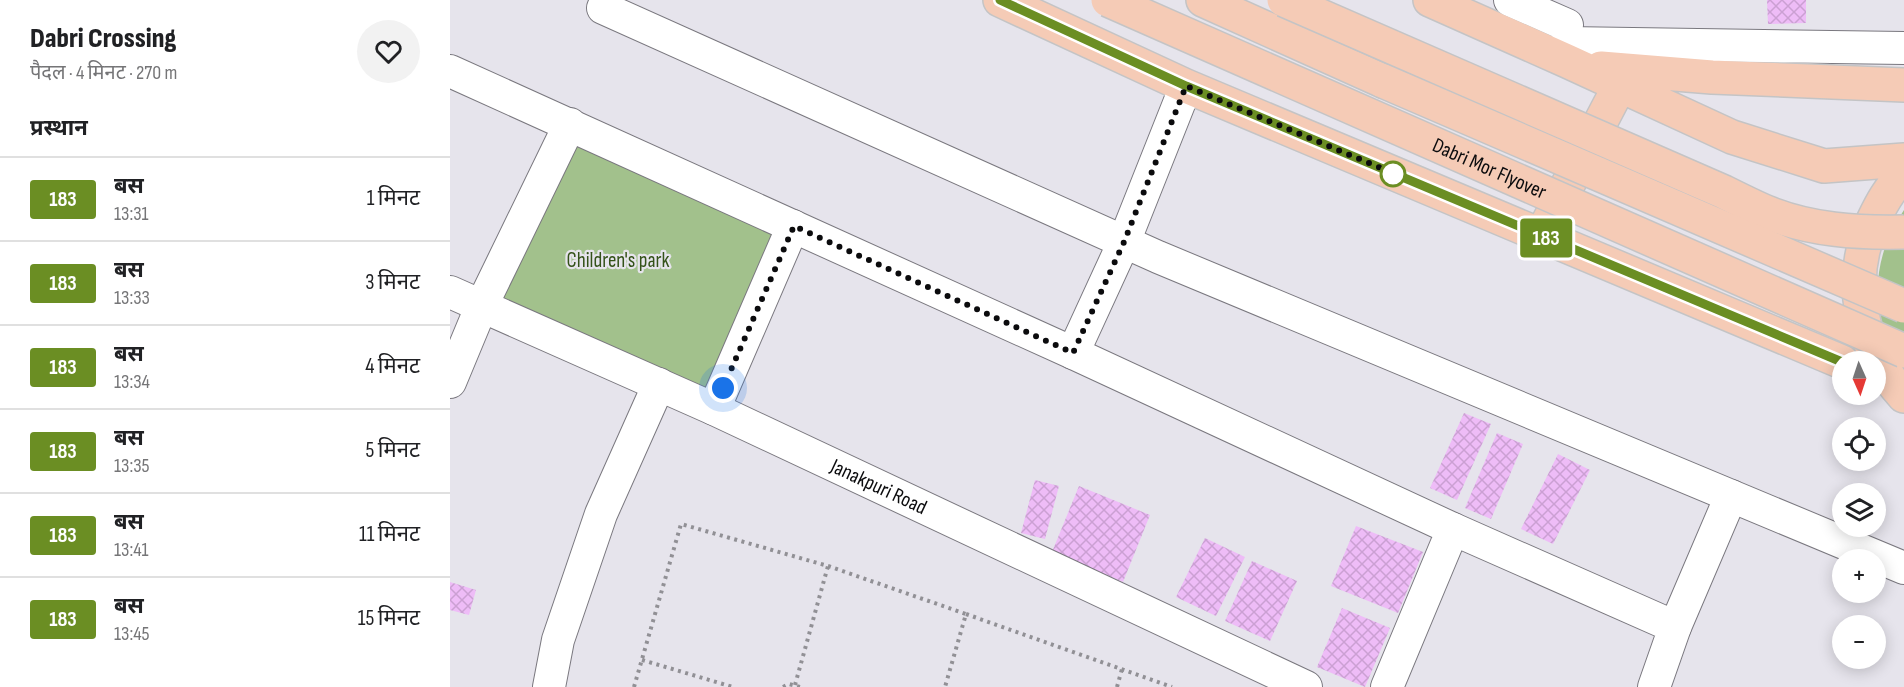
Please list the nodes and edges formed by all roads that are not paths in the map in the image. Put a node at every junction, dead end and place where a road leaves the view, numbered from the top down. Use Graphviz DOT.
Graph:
graph roads {
  1 [pos="1000,0"];
  2 [pos="1108,0"];
  3 [pos="1203,0"];
  4 [pos="1284,0"];
  5 [pos="1430,0"];
  6 [pos="1510,0"];
  7 [pos="603,8"];
  8 [pos="1569,39"];
  9 [pos="1904,48"];
  10 [pos="450,71"];
  11 [pos="1620,85"];
  12 [pos="1904,85"];
  13 [pos="1186,86"];
  14 [pos="570,124"];
  15 [pos="1904,160"];
  16 [pos="1904,175"];
  17 [pos="794,226"];
  18 [pos="1904,232"];
  19 [pos="1541,236"];
  20 [pos="1124,242"];
  21 [pos="450,292"];
  22 [pos="482,305"];
  23 [pos="1904,306"];
  24 [pos="1904,351"];
  25 [pos="1073,353"];
  26 [pos="1832,358"];
  27 [pos="450,382"];
  28 [pos="659,384"];
  29 [pos="1890,385"];
  30 [pos="714,409"];
  31 [pos="1731,496"];
  32 [pos="1453,529"];
  33 [pos="1904,568"];
  34 [pos="1675,627"];
  35 [pos="549,687"];
  36 [pos="1306,687"];
  37 [pos="1387,687"];
  38 [pos="1654,687"];
  1 -- 13 [label="main road"];
  2 -- 24 [label="main road, Dabri Mor Flyover, bridge"];
  3 -- 23 [label="main road, Dabri Mor Flyover, bridge"];
  4 -- 18 [label="main road, bridge"];
  5 -- 8 [label="main road"];
  6 -- 8 [label="street"];
  7 -- 20 [label="street"];
  8 -- 9 [label="street"];
  8 -- 11 [label="main road"];
  8 -- 12 [label="main road"];
  10 -- 14 [label="street"];
  11 -- 15 [label="main road"];
  11 -- 19 [label="main road"];
  13 -- 19 [label="main road"];
  13 -- 20 [label="street"];
  14 -- 17 [label="street"];
  14 -- 22 [label="street"];
  16 -- 29 [label="main road"];
  17 -- 25 [label="street"];
  17 -- 30 [label="street"];
  19 -- 26 [label="main road"];
  20 -- 25 [label="street"];
  20 -- 31 [label="street"];
  21 -- 22 [label="street, Janakpuri Road"];
  22 -- 27 [label="street"];
  22 -- 28 [label="street, Janakpuri Road"];
  25 -- 32 [label="street"];
  28 -- 30 [label="street, Janakpuri Road"];
  28 -- 35 [label="street"];
  30 -- 36 [label="street, Janakpuri Road"];
  31 -- 33 [label="street"];
  31 -- 34 [label="street"];
  32 -- 34 [label="street"];
  32 -- 37 [label="street"];
  34 -- 38 [label="street"];
}
